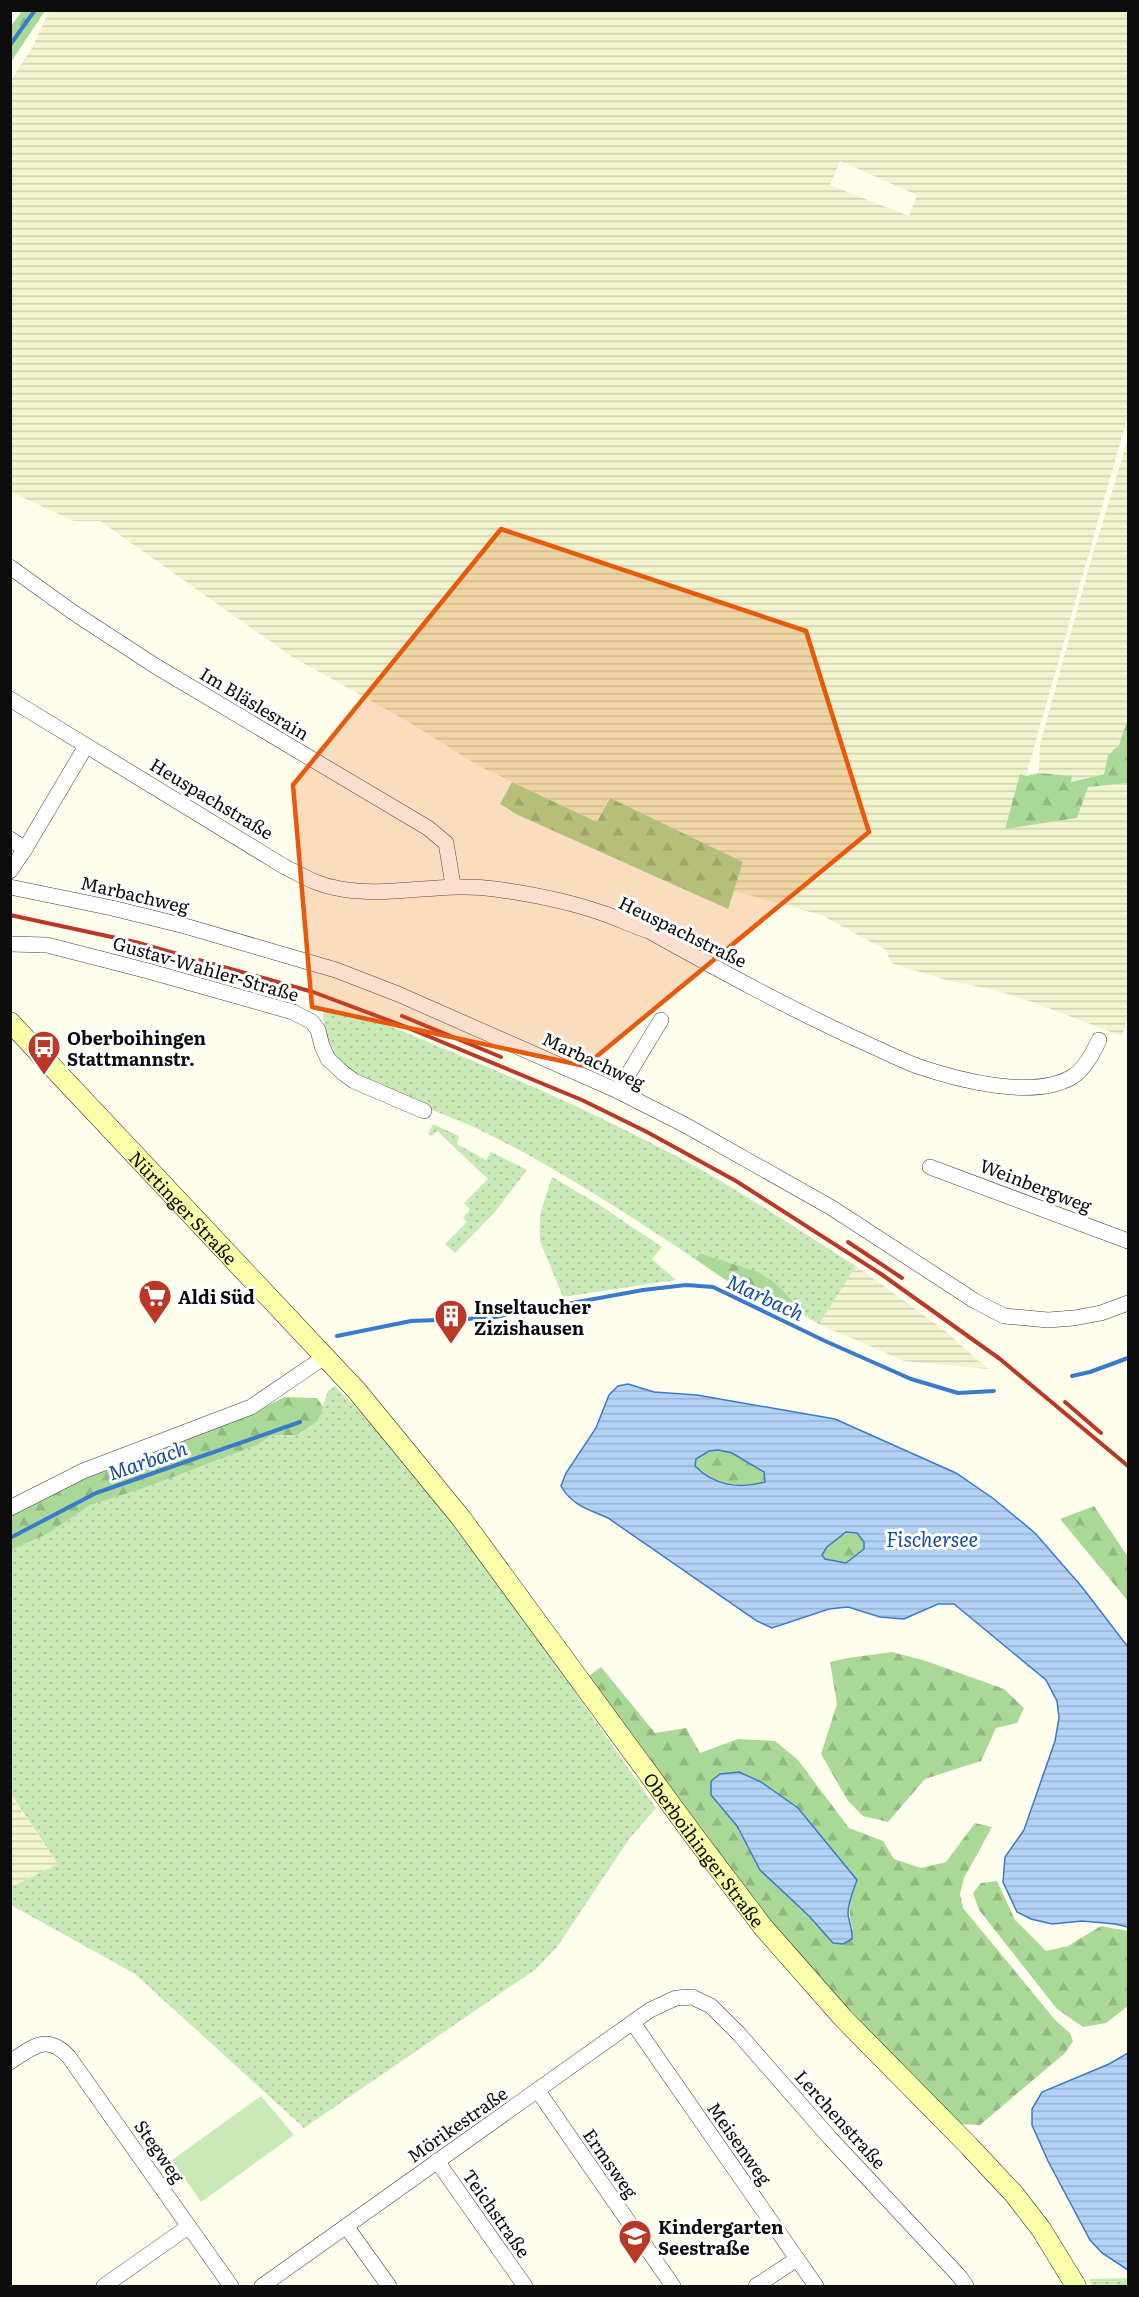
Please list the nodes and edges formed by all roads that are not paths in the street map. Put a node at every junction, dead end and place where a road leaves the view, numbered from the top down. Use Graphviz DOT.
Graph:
graph roads {
  1 [pos="10,567"];
  2 [pos="10,699"];
  3 [pos="86,746"];
  4 [pos="10,839"];
  5 [pos="26,849"];
  6 [pos="10,871"];
  7 [pos="453,885"];
  8 [pos="10,887"];
  9 [pos="10,944"];
  10 [pos="662,1020"];
  11 [pos="10,1022"];
  12 [pos="1099,1040"];
  13 [pos="618,1091"];
  14 [pos="424,1111"];
  15 [pos="930,1167"];
  16 [pos="1128,1241"];
  17 [pos="1128,1303"];
  18 [pos="326,1356"];
  19 [pos="357,1391"];
  20 [pos="10,1508"];
  21 [pos="676,1998"];
  22 [pos="633,2023"];
  23 [pos="10,2062"];
  24 [pos="538,2091"];
  25 [pos="437,2161"];
  26 [pos="346,2226"];
  27 [pos="188,2227"];
  28 [pos="796,2259"];
  29 [pos="104,2286"];
  30 [pos="231,2286"];
  31 [pos="262,2286"];
  32 [pos="389,2286"];
  33 [pos="525,2286"];
  34 [pos="674,2286"];
  35 [pos="756,2286"];
  36 [pos="816,2286"];
  37 [pos="966,2286"];
  38 [pos="1076,2286"];
  1 -- 7 [label="street, Im Bläslesrain"];
  2 -- 3 [label="street, Heuspachstraße"];
  3 -- 5 [label="street"];
  3 -- 7 [label="street, Heuspachstraße"];
  4 -- 5 [label="street"];
  5 -- 6 [label="street"];
  7 -- 12 [label="street, Heuspachstraße"];
  8 -- 13 [label="street, Marbachweg"];
  9 -- 14 [label="street, Gustav-Wahler-Straße"];
  10 -- 13 [label="street"];
  11 -- 18 [label="main road, Nürtinger Straße"];
  13 -- 17 [label="street, Marbachweg"];
  15 -- 16 [label="street, Weinbergweg"];
  18 -- 19 [label="main road, Nürtinger Straße"];
  18 -- 20 [label="street"];
  19 -- 38 [label="main road, Oberboihinger Straße"];
  21 -- 22 [label="street, Mörikestraße"];
  21 -- 37 [label="street, Lerchenstraße"];
  22 -- 24 [label="street, Mörikestraße"];
  22 -- 28 [label="street, Meisenweg"];
  23 -- 27 [label="street, Stegweg"];
  24 -- 25 [label="street, Mörikestraße"];
  24 -- 34 [label="street, Ermsweg"];
  25 -- 26 [label="street, Mörikestraße"];
  25 -- 33 [label="street, Teichstraße"];
  26 -- 31 [label="street, Mörikestraße"];
  26 -- 32 [label="street"];
  27 -- 29 [label="street"];
  27 -- 30 [label="street, Stegweg"];
  28 -- 35 [label="street"];
  28 -- 36 [label="street, Meisenweg"];
}
